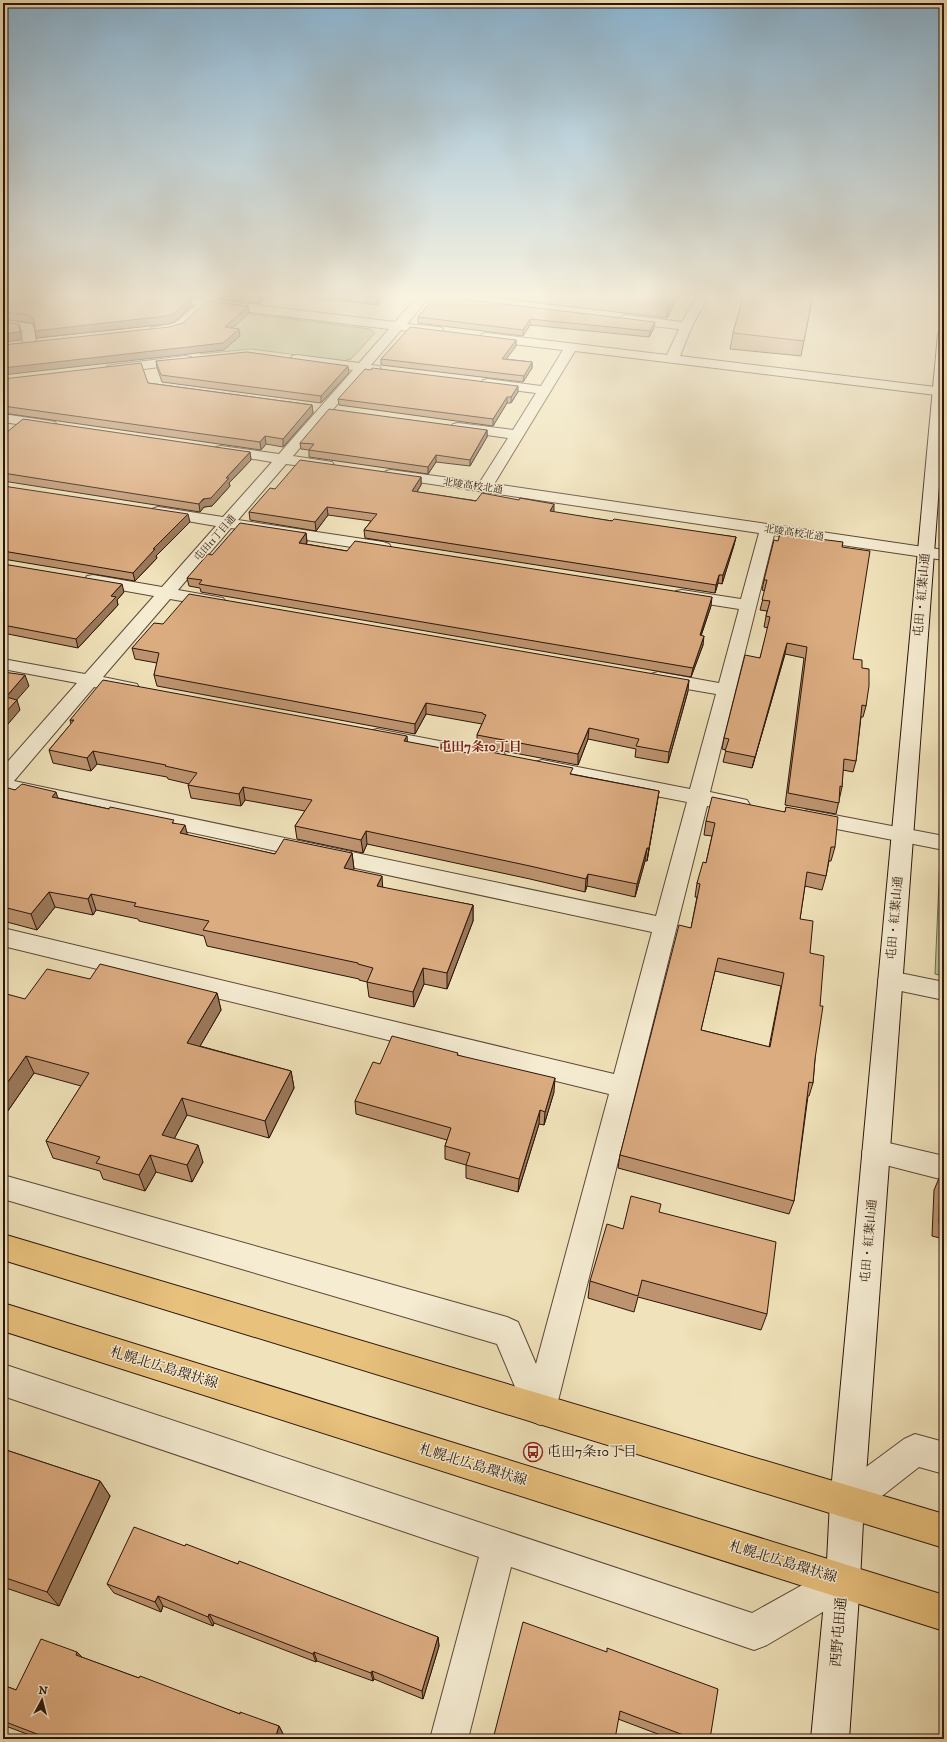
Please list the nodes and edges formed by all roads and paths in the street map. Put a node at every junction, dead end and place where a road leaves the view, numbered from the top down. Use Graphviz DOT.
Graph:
graph roads {
  1 [pos="152,375"];
  2 [pos="355,375"];
  3 [pos="553,375"];
  4 [pos="809,375"];
  5 [pos="943,375"];
  6 [pos="153,379"];
  7 [pos="474,381"];
  8 [pos="544,390"];
  9 [pos="942,391"];
  10 [pos="319,408"];
  11 [pos="343,411"];
  12 [pos="5,425"];
  13 [pos="60,426"];
  14 [pos="446,426"];
  15 [pos="517,435"];
  16 [pos="207,448"];
  17 [pos="284,459"];
  18 [pos="338,467"];
  19 [pos="376,472"];
  20 [pos="484,488"];
  21 [pos="143,509"];
  22 [pos="228,523"];
  23 [pos="768,529"];
  24 [pos="401,550"];
  25 [pos="935,554"];
  26 [pos="73,577"];
  27 [pos="166,593"];
  28 [pos="669,593"];
  29 [pos="237,605"];
  30 [pos="748,605"];
  31 [pos="3,664"];
  32 [pos="641,675"];
  33 [pos="90,680"];
  34 [pos="727,690"];
  35 [pos="145,691"];
  36 [pos="356,731"];
  37 [pos="3,780"];
  38 [pos="3,785"];
  39 [pos="700,797"];
  40 [pos="754,807"];
  41 [pos="793,815"];
  42 [pos="902,836"];
  43 [pos="944,843"];
  44 [pos="666,927"];
  45 [pos="3,937"];
  46 [pos="890,980"];
  47 [pos="944,991"];
  48 [pos="624,1088"];
  49 [pos="876,1152"];
  50 [pos="944,1168"];
  51 [pos="3,1187"];
  52 [pos="3,1247"];
  53 [pos="3,1317"];
  54 [pos="3,1380"];
  55 [pos="540,1409"];
  56 [pos="944,1458"];
  57 [pos="847,1502"];
  58 [pos="944,1531"];
  59 [pos="499,1546"];
  60 [pos="843,1581"];
  61 [pos="944,1613"];
  62 [pos="449,1739"];
  63 [pos="830,1739"];
  1 -- 6 [label="street"];
  2 -- 10 [label="street, 屯田11丁目通"];
  3 -- 8 [label="street"];
  4 -- 9 [label="street"];
  5 -- 9 [label="street, 屯田・紅葉山通"];
  7 -- 8 [label="street"];
  8 -- 15 [label="street"];
  9 -- 25 [label="street, 屯田・紅葉山通"];
  10 -- 11 [label="street"];
  10 -- 17 [label="street, 屯田11丁目通"];
  12 -- 13 [label="street"];
  14 -- 15 [label="street"];
  15 -- 20 [label="street"];
  16 -- 17 [label="street"];
  17 -- 18 [label="street"];
  17 -- 22 [label="street, 屯田11丁目通"];
  19 -- 20 [label="street, 北陵高校北通"];
  20 -- 23 [label="street, 北陵高校北通"];
  21 -- 22 [label="street"];
  22 -- 24 [label="street"];
  22 -- 27 [label="street, 屯田11丁目通"];
  23 -- 25 [label="street, 北陵高校北通"];
  23 -- 30 [label="street"];
  25 -- 42 [label="street, 屯田・紅葉山通"];
  26 -- 27 [label="street"];
  27 -- 29 [label="street"];
  27 -- 33 [label="street, 屯田11丁目通"];
  28 -- 30 [label="street"];
  30 -- 34 [label="street"];
  31 -- 33 [label="street"];
  32 -- 34 [label="street"];
  33 -- 35 [label="street"];
  33 -- 37 [label="street, 屯田11丁目通"];
  34 -- 39 [label="street"];
  36 -- 39 [label="street"];
  38 -- 44 [label="street"];
  39 -- 40 [label="street"];
  39 -- 44 [label="street"];
  41 -- 42 [label="street"];
  42 -- 43 [label="street"];
  42 -- 46 [label="street, 屯田・紅葉山通"];
  44 -- 48 [label="street"];
  45 -- 48 [label="street"];
  46 -- 47 [label="street"];
  46 -- 49 [label="street, 屯田・紅葉山通"];
  48 -- 55 [label="street"];
  49 -- 50 [label="street"];
  49 -- 57 [label="street, 屯田・紅葉山通"];
  51 -- 55 [label="street"];
  52 -- 55 [label="main road"];
  53 -- 60 [label="main road, 札幌北広島環状線"];
  54 -- 59 [label="street"];
  55 -- 57 [label="main road"];
  56 -- 57 [label="street"];
  57 -- 58 [label="main road"];
  57 -- 60 [label="street, 西野屯田通"];
  59 -- 60 [label="street"];
  59 -- 62 [label="street"];
  60 -- 61 [label="main road, 札幌北広島環状線"];
  60 -- 63 [label="street, 西野屯田通"];
}
